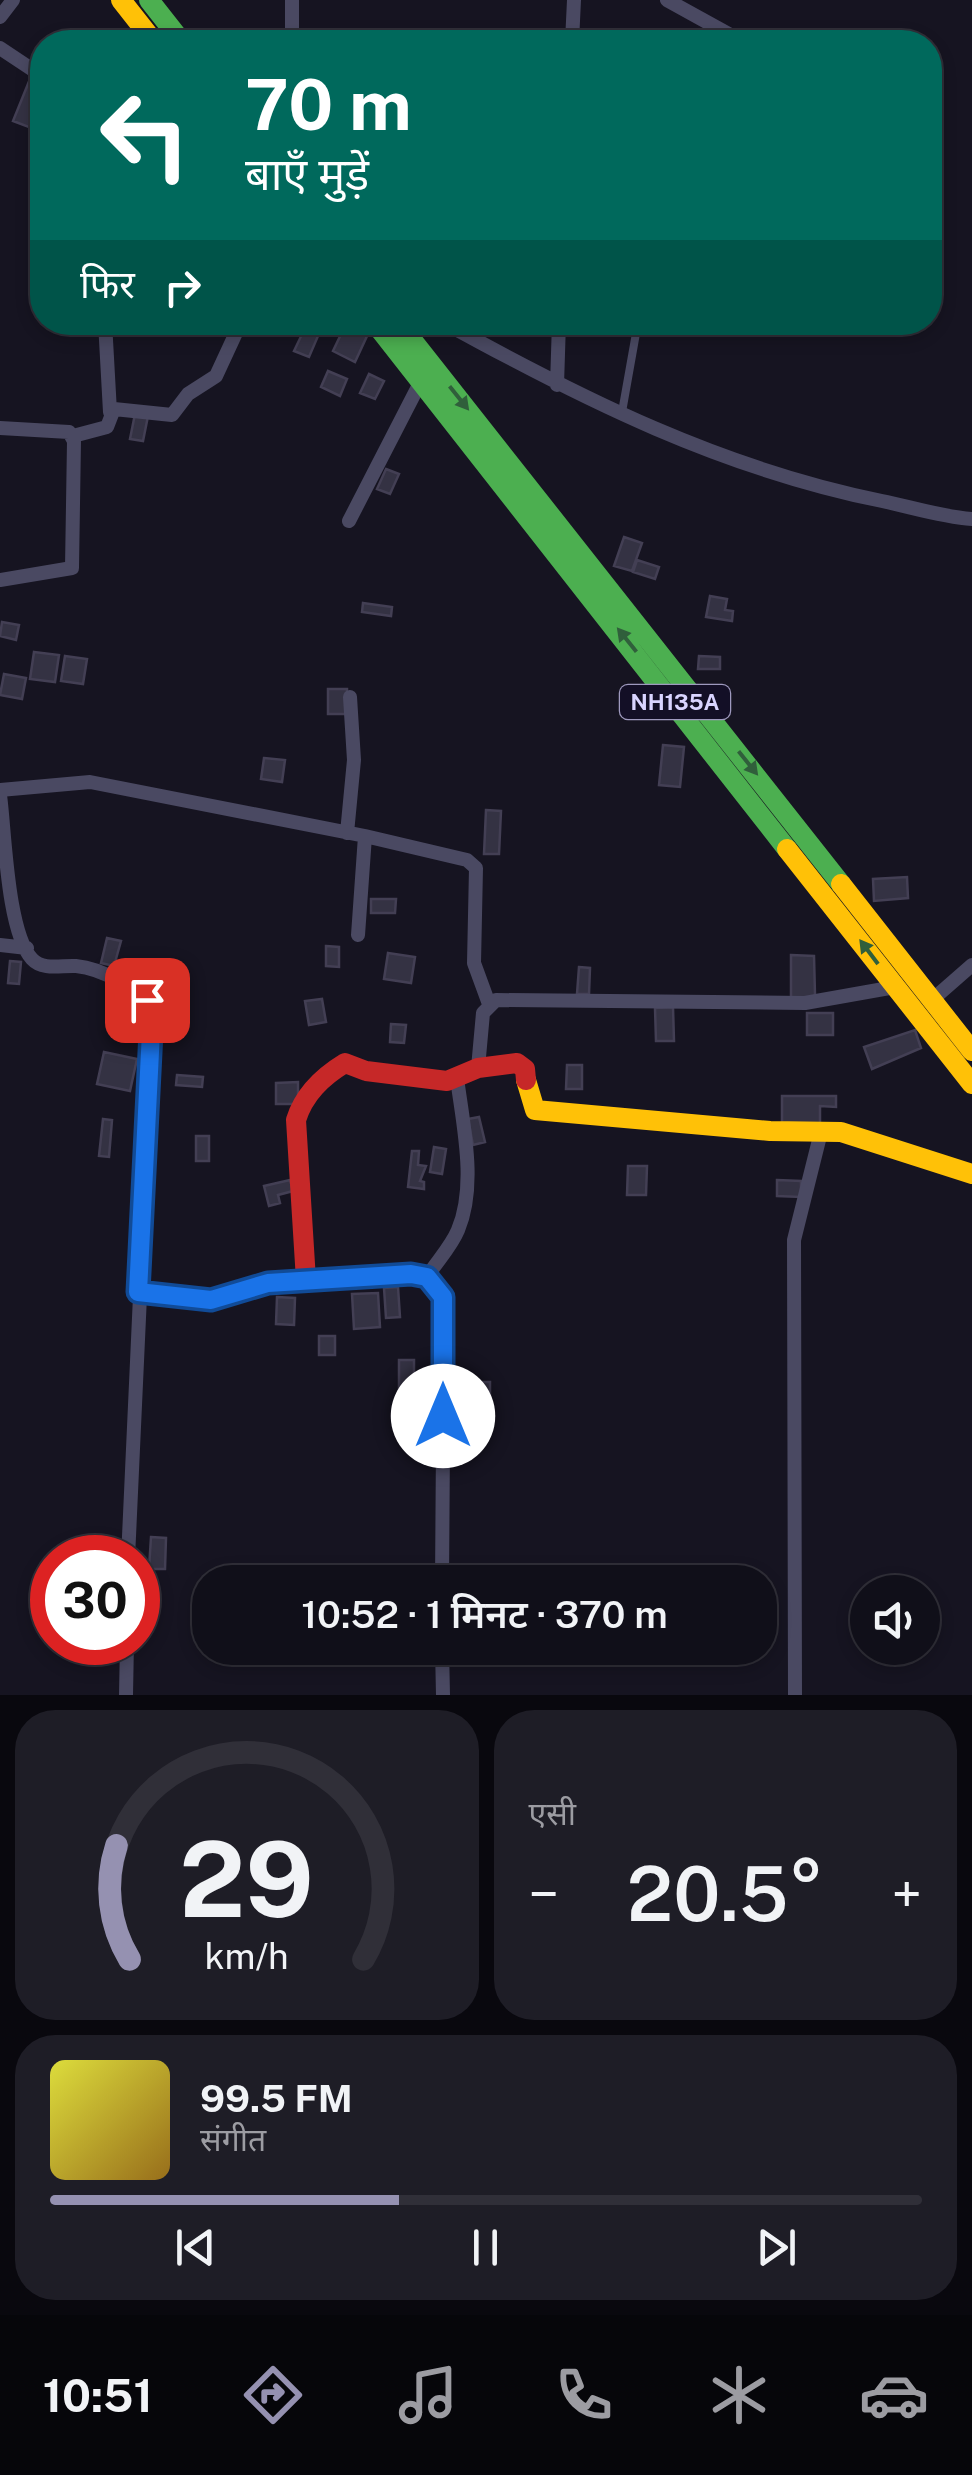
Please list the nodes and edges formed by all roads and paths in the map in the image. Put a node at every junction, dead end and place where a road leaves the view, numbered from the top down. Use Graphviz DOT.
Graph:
graph roads {
  1 [pos="13,0"];
  2 [pos="122,0"];
  3 [pos="149,0"];
  4 [pos="292,0"];
  5 [pos="574,0"];
  6 [pos="667,0"];
  7 [pos="0,17"];
  8 [pos="145,30"];
  9 [pos="173,30"];
  10 [pos="292,30"];
  11 [pos="573,30"];
  12 [pos="721,30"];
  13 [pos="0,48"];
  14 [pos="30,68"];
  15 [pos="106,335"];
  16 [pos="235,335"];
  17 [pos="384,335"];
  18 [pos="408,335"];
  19 [pos="466,335"];
  20 [pos="558,335"];
  21 [pos="636,335"];
  22 [pos="421,381"];
  23 [pos="556,385"];
  24 [pos="110,412"];
  25 [pos="622,416"];
  26 [pos="0,428"];
  27 [pos="72,436"];
  28 [pos="972,518"];
  29 [pos="349,521"];
  30 [pos="0,580"];
  31 [pos="350,697"];
  32 [pos="0,792"];
  33 [pos="347,834"];
  34 [pos="365,836"];
  35 [pos="358,935"];
  36 [pos="0,945"];
  37 [pos="27,948"];
  38 [pos="972,964"];
  39 [pos="895,987"];
  40 [pos="932,1000"];
  41 [pos="490,1004"];
  42 [pos="972,1051"];
  43 [pos="478,1068"];
  44 [pos="458,1078"];
  45 [pos="972,1084"];
  46 [pos="821,1132"];
  47 [pos="972,1174"];
  48 [pos="427,1277"];
  49 [pos="306,1280"];
  50 [pos="138,1292"];
  51 [pos="129,1535"];
  52 [pos="442,1565"];
  53 [pos="127,1665"];
  54 [pos="442,1665"];
  55 [pos="126,1695"];
  56 [pos="443,1695"];
  57 [pos="795,1695"];
  1 -- 7 [label="street"];
  2 -- 8 [label="main road"];
  3 -- 9 [label="main road"];
  4 -- 10 [label="street"];
  5 -- 11 [label="street"];
  6 -- 12 [label="street"];
  13 -- 14 [label="street"];
  15 -- 24 [label="street"];
  16 -- 24 [label="street"];
  17 -- 22 [label="main road, NH135A"];
  18 -- 40 [label="main road, NH135A, one-way"];
  19 -- 23 [label="street"];
  20 -- 23 [label="street"];
  21 -- 25 [label="lane"];
  22 -- 29 [label="street"];
  39 -- 22 [label="main road, NH135A, one-way"];
  23 -- 25 [label="street"];
  24 -- 27 [label="street"];
  25 -- 28 [label="street"];
  26 -- 27 [label="street"];
  27 -- 30 [label="street"];
  31 -- 33 [label="street"];
  32 -- 33 [label="street"];
  32 -- 37 [label="street"];
  33 -- 34 [label="street"];
  34 -- 35 [label="street"];
  34 -- 41 [label="street"];
  36 -- 37 [label="street"];
  37 -- 50 [label="street"];
  38 -- 40 [label="street"];
  39 -- 41 [label="street"];
  39 -- 45 [label="main road, NH135A"];
  40 -- 42 [label="main road, NH135A"];
  41 -- 43 [label="street"];
  43 -- 44 [label="main road"];
  43 -- 46 [label="main road"];
  44 -- 48 [label="street"];
  44 -- 49 [label="main road"];
  46 -- 47 [label="main road"];
  46 -- 57 [label="street"];
  48 -- 49 [label="street"];
  48 -- 52 [label="street"];
  49 -- 50 [label="street"];
  50 -- 51 [label="street"];
  53 -- 55 [label="street"];
  54 -- 56 [label="street"];
}
